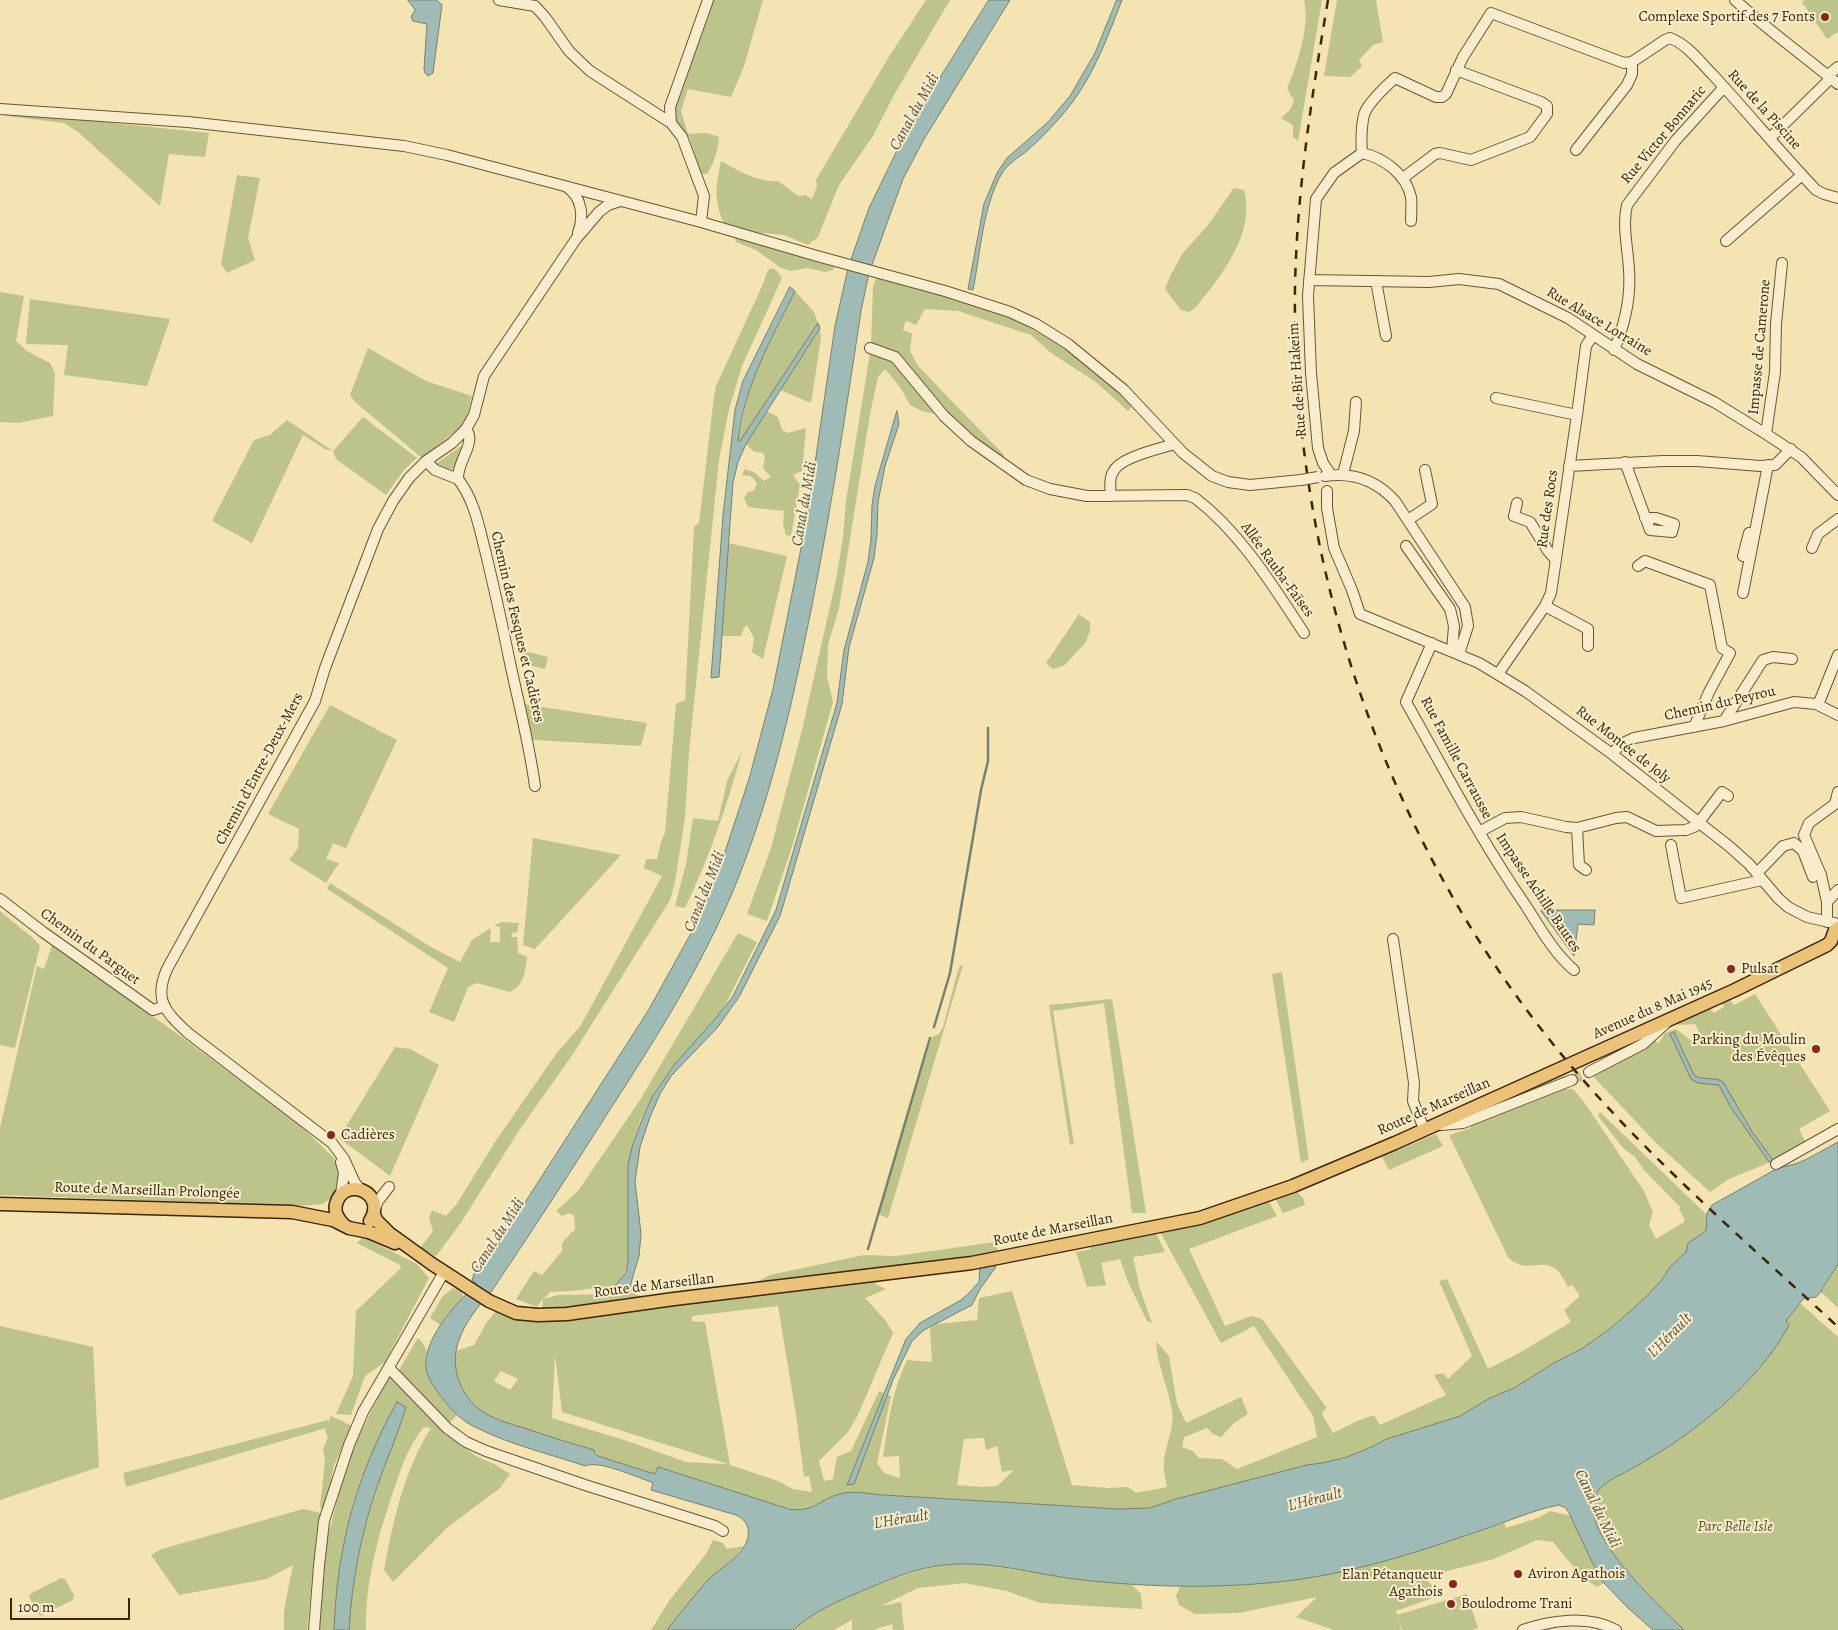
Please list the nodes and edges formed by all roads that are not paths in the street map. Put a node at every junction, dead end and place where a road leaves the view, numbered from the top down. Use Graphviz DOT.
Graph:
graph roads {
  1 [pos="499,0"];
  2 [pos="708,0"];
  3 [pos="1736,0"];
  4 [pos="1632,62"];
  5 [pos="1838,68"];
  6 [pos="1456,70"];
  7 [pos="1832,79"];
  8 [pos="1724,87"];
  9 [pos="0,109"];
  10 [pos="671,123"];
  11 [pos="1770,138"];
  12 [pos="1576,150"];
  13 [pos="1362,153"];
  14 [pos="1802,175"];
  15 [pos="1403,178"];
  16 [pos="568,188"];
  17 [pos="593,194"];
  18 [pos="1838,198"];
  19 [pos="621,201"];
  20 [pos="581,212"];
  21 [pos="1411,221"];
  22 [pos="701,222"];
  23 [pos="589,223"];
  24 [pos="576,239"];
  25 [pos="1726,241"];
  26 [pos="1782,263"];
  27 [pos="1309,280"];
  28 [pos="1376,281"];
  29 [pos="1592,334"];
  30 [pos="1386,336"];
  31 [pos="870,348"];
  32 [pos="1614,350"];
  33 [pos="1496,398"];
  34 [pos="1356,402"];
  35 [pos="1578,415"];
  36 [pos="466,429"];
  37 [pos="1766,434"];
  38 [pos="1174,444"];
  39 [pos="1791,449"];
  40 [pos="426,461"];
  41 [pos="1625,462"];
  42 [pos="1764,465"];
  43 [pos="1569,466"];
  44 [pos="1425,470"];
  45 [pos="1343,474"];
  46 [pos="1331,475"];
  47 [pos="458,479"];
  48 [pos="1327,491"];
  49 [pos="1838,495"];
  50 [pos="1111,496"];
  51 [pos="1517,502"];
  52 [pos="1645,518"];
  53 [pos="1838,519"];
  54 [pos="1408,520"];
  55 [pos="1406,546"];
  56 [pos="1812,548"];
  57 [pos="1743,556"];
  58 [pos="1556,560"];
  59 [pos="1638,566"];
  60 [pos="1743,593"];
  61 [pos="1545,606"];
  62 [pos="1304,633"];
  63 [pos="1432,643"];
  64 [pos="1588,646"];
  65 [pos="1456,653"];
  66 [pos="1838,655"];
  67 [pos="1792,659"];
  68 [pos="1498,674"];
  69 [pos="1818,705"];
  70 [pos="1838,715"];
  71 [pos="1724,721"];
  72 [pos="1694,727"];
  73 [pos="1612,754"];
  74 [pos="535,786"];
  75 [pos="1838,792"];
  76 [pos="1728,796"];
  77 [pos="1698,823"];
  78 [pos="1577,828"];
  79 [pos="1478,832"];
  80 [pos="1672,845"];
  81 [pos="1586,870"];
  82 [pos="1814,876"];
  83 [pos="1760,877"];
  84 [pos="1838,890"];
  85 [pos="0,899"];
  86 [pos="1827,902"];
  87 [pos="1835,933"];
  88 [pos="1393,939"];
  89 [pos="1574,970"];
  90 [pos="165,1006"];
  91 [pos="1671,1018"];
  92 [pos="1585,1057"];
  93 [pos="1590,1072"];
  94 [pos="1572,1080"];
  95 [pos="1430,1127"];
  96 [pos="1838,1129"];
  97 [pos="332,1143"];
  98 [pos="1776,1164"];
  99 [pos="364,1191"];
  100 [pos="339,1198"];
  101 [pos="0,1204"];
  102 [pos="292,1212"];
  103 [pos="374,1212"];
  104 [pos="349,1227"];
  105 [pos="432,1264"];
  106 [pos="444,1272"];
  107 [pos="461,1282"];
  108 [pos="389,1368"];
  109 [pos="723,1531"];
  110 [pos="314,1630"];
  111 [pos="1523,1630"];
  112 [pos="1616,1630"];
  1 -- 10 [label="street"];
  2 -- 10 [label="street"];
  3 -- 7 [label="street"];
  4 -- 6 [label="street"];
  4 -- 8 [label="street, Rue de la Piscine"];
  4 -- 12 [label="street"];
  5 -- 7 [label="street"];
  6 -- 13 [label="street"];
  6 -- 15 [label="street"];
  7 -- 11 [label="street"];
  8 -- 11 [label="street, Rue de la Piscine"];
  8 -- 32 [label="street, Rue Victor Bonnaric"];
  9 -- 16 [label="street"];
  10 -- 22 [label="street"];
  11 -- 14 [label="street, Rue de la Piscine"];
  13 -- 15 [label="street"];
  13 -- 27 [label="street, Rue de Bir Hakeim"];
  14 -- 18 [label="street, Rue de la Piscine"];
  14 -- 25 [label="street"];
  15 -- 21 [label="street"];
  16 -- 17 [label="street"];
  16 -- 20 [label="street"];
  17 -- 19 [label="street"];
  17 -- 20 [label="street, Chemin d'Entre-Deux-Mers"];
  17 -- 23 [label="street, Chemin d'Entre-Deux-Mers"];
  19 -- 22 [label="street"];
  19 -- 23 [label="street, Chemin d'Entre-Deux-Mers"];
  20 -- 24 [label="street, Chemin d'Entre-Deux-Mers"];
  22 -- 38 [label="street"];
  23 -- 24 [label="street, Chemin d'Entre-Deux-Mers"];
  24 -- 36 [label="street, Chemin d'Entre-Deux-Mers"];
  26 -- 37 [label="street, Impasse de Camerone"];
  27 -- 28 [label="street, Rue Alsace Lorraine"];
  27 -- 46 [label="street, Rue de Bir Hakeim"];
  28 -- 29 [label="street, Rue Alsace Lorraine"];
  28 -- 30 [label="street"];
  29 -- 32 [label="street, Rue Alsace Lorraine"];
  29 -- 35 [label="street, Rue des Rocs"];
  31 -- 50 [label="street, Allée Rauba-Faïses"];
  32 -- 37 [label="street, Rue Alsace Lorraine"];
  33 -- 35 [label="street"];
  34 -- 45 [label="street"];
  35 -- 43 [label="street, Rue des Rocs"];
  36 -- 40 [label="street, Chemin d'Entre-Deux-Mers"];
  36 -- 47 [label="street"];
  37 -- 39 [label="street, Rue Alsace Lorraine"];
  38 -- 46 [label="street, bridge"];
  38 -- 50 [label="street"];
  39 -- 42 [label="street"];
  39 -- 49 [label="street, Rue Alsace Lorraine"];
  40 -- 47 [label="street"];
  40 -- 90 [label="street, Chemin d'Entre-Deux-Mers"];
  41 -- 42 [label="street"];
  41 -- 43 [label="street"];
  41 -- 52 [label="street"];
  42 -- 57 [label="street"];
  42 -- 60 [label="street"];
  43 -- 58 [label="street, Rue des Rocs"];
  44 -- 54 [label="street"];
  45 -- 46 [label="street"];
  45 -- 54 [label="street"];
  47 -- 74 [label="street, Chemin des Fesques et Cadières"];
  48 -- 63 [label="street, Rue Montée de Joly"];
  50 -- 62 [label="street, Allée Rauba-Faïses"];
  51 -- 58 [label="street"];
  53 -- 56 [label="street"];
  54 -- 65 [label="street"];
  55 -- 65 [label="street"];
  58 -- 61 [label="street, Rue des Rocs"];
  59 -- 72 [label="street"];
  61 -- 64 [label="street"];
  61 -- 68 [label="street, Rue des Rocs"];
  63 -- 65 [label="street, Rue Montée de Joly"];
  63 -- 79 [label="street, Rue Famille Carrausse"];
  65 -- 68 [label="street, Rue Montée de Joly"];
  66 -- 69 [label="street"];
  67 -- 71 [label="street"];
  68 -- 73 [label="street, Rue Montée de Joly"];
  69 -- 70 [label="street, Chemin du Peyrou"];
  69 -- 71 [label="street, Chemin du Peyrou"];
  71 -- 72 [label="street, Chemin du Peyrou"];
  72 -- 73 [label="street, Chemin du Peyrou"];
  73 -- 77 [label="street, Rue Montée de Joly"];
  75 -- 86 [label="street"];
  76 -- 77 [label="street"];
  77 -- 78 [label="street"];
  77 -- 83 [label="street, Rue Montée de Joly"];
  78 -- 79 [label="street"];
  78 -- 81 [label="street"];
  79 -- 89 [label="street, Impasse Achille Bautes"];
  80 -- 83 [label="street"];
  82 -- 83 [label="street"];
  83 -- 87 [label="street, Rue Montée de Joly"];
  84 -- 86 [label="street"];
  85 -- 90 [label="street, Chemin du Parguet"];
  86 -- 87 [label="street"];
  87 -- 91 [label="main road, Avenue du 8 Mai 1945"];
  88 -- 95 [label="street"];
  90 -- 97 [label="street"];
  91 -- 92 [label="main road, Avenue du 8 Mai 1945"];
  91 -- 93 [label="street"];
  92 -- 95 [label="main road, Route de Marseillan"];
  94 -- 95 [label="street"];
  95 -- 107 [label="main road, Route de Marseillan"];
  96 -- 98 [label="street"];
  97 -- 99 [label="street"];
  97 -- 100 [label="street"];
  99 -- 100 [label="main road"];
  99 -- 103 [label="main road"];
  99 -- 103 [label="street"];
  100 -- 102 [label="main road, Route de Marseillan Prolongée"];
  100 -- 104 [label="main road"];
  101 -- 102 [label="main road, Route de Marseillan Prolongée"];
  102 -- 104 [label="main road, Route de Marseillan Prolongée"];
  103 -- 104 [label="main road"];
  103 -- 105 [label="main road, Route de Marseillan Prolongée"];
  104 -- 105 [label="main road, Route de Marseillan Prolongée"];
  105 -- 106 [label="main road, Route de Marseillan Prolongée"];
  106 -- 107 [label="main road, Route de Marseillan Prolongée"];
  106 -- 108 [label="street"];
  108 -- 109 [label="street"];
  108 -- 110 [label="street"];
  111 -- 112 [label="street"];
}
